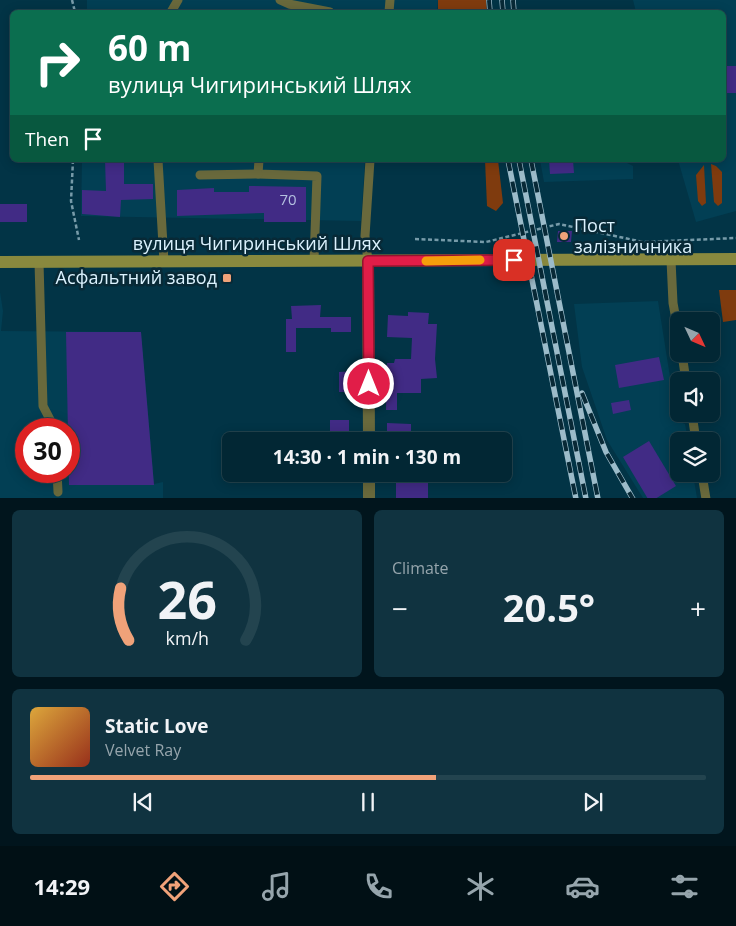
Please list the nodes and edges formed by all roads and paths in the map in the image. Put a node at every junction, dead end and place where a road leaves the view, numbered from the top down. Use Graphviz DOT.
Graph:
graph roads {
  1 [pos="280,0"];
  2 [pos="320,10"];
  3 [pos="73,162"];
  4 [pos="158,162"];
  5 [pos="259,162"];
  6 [pos="370,162"];
  7 [pos="258,174"];
  8 [pos="200,175"];
  9 [pos="736,238"];
  10 [pos="415,239"];
  11 [pos="79,240"];
  12 [pos="736,259"];
  13 [pos="671,260"];
  14 [pos="314,261"];
  15 [pos="368,261"];
  16 [pos="0,262"];
  17 [pos="38,262"];
  18 [pos="164,262"];
  19 [pos="675,312"];
  20 [pos="49,418"];
  21 [pos="369,432"];
  22 [pos="369,482"];
  23 [pos="703,482"];
  24 [pos="58,483"];
  25 [pos="58,492"];
  26 [pos="369,498"];
  27 [pos="706,498"];
  1 -- 2 [label="lane"];
  3 -- 11 [label="path"];
  4 -- 18 [label="lane"];
  5 -- 7 [label="lane"];
  6 -- 15 [label="lane"];
  7 -- 8 [label="lane"];
  7 -- 14 [label="lane"];
  9 -- 10 [label="path"];
  12 -- 13 [label="main road, вулиця Чигиринський Шлях"];
  13 -- 15 [label="main road, вулиця Чигиринський Шлях"];
  13 -- 19 [label="lane"];
  14 -- 15 [label="main road, вулиця Чигиринський Шлях"];
  14 -- 18 [label="main road, вулиця Чигиринський Шлях"];
  15 -- 21 [label="street"];
  16 -- 17 [label="main road, вулиця Чигиринський Шлях"];
  17 -- 18 [label="main road, вулиця Чигиринський Шлях"];
  17 -- 20 [label="lane"];
  22 -- 26 [label="street"];
  23 -- 27 [label="lane"];
  24 -- 25 [label="lane"];
}
